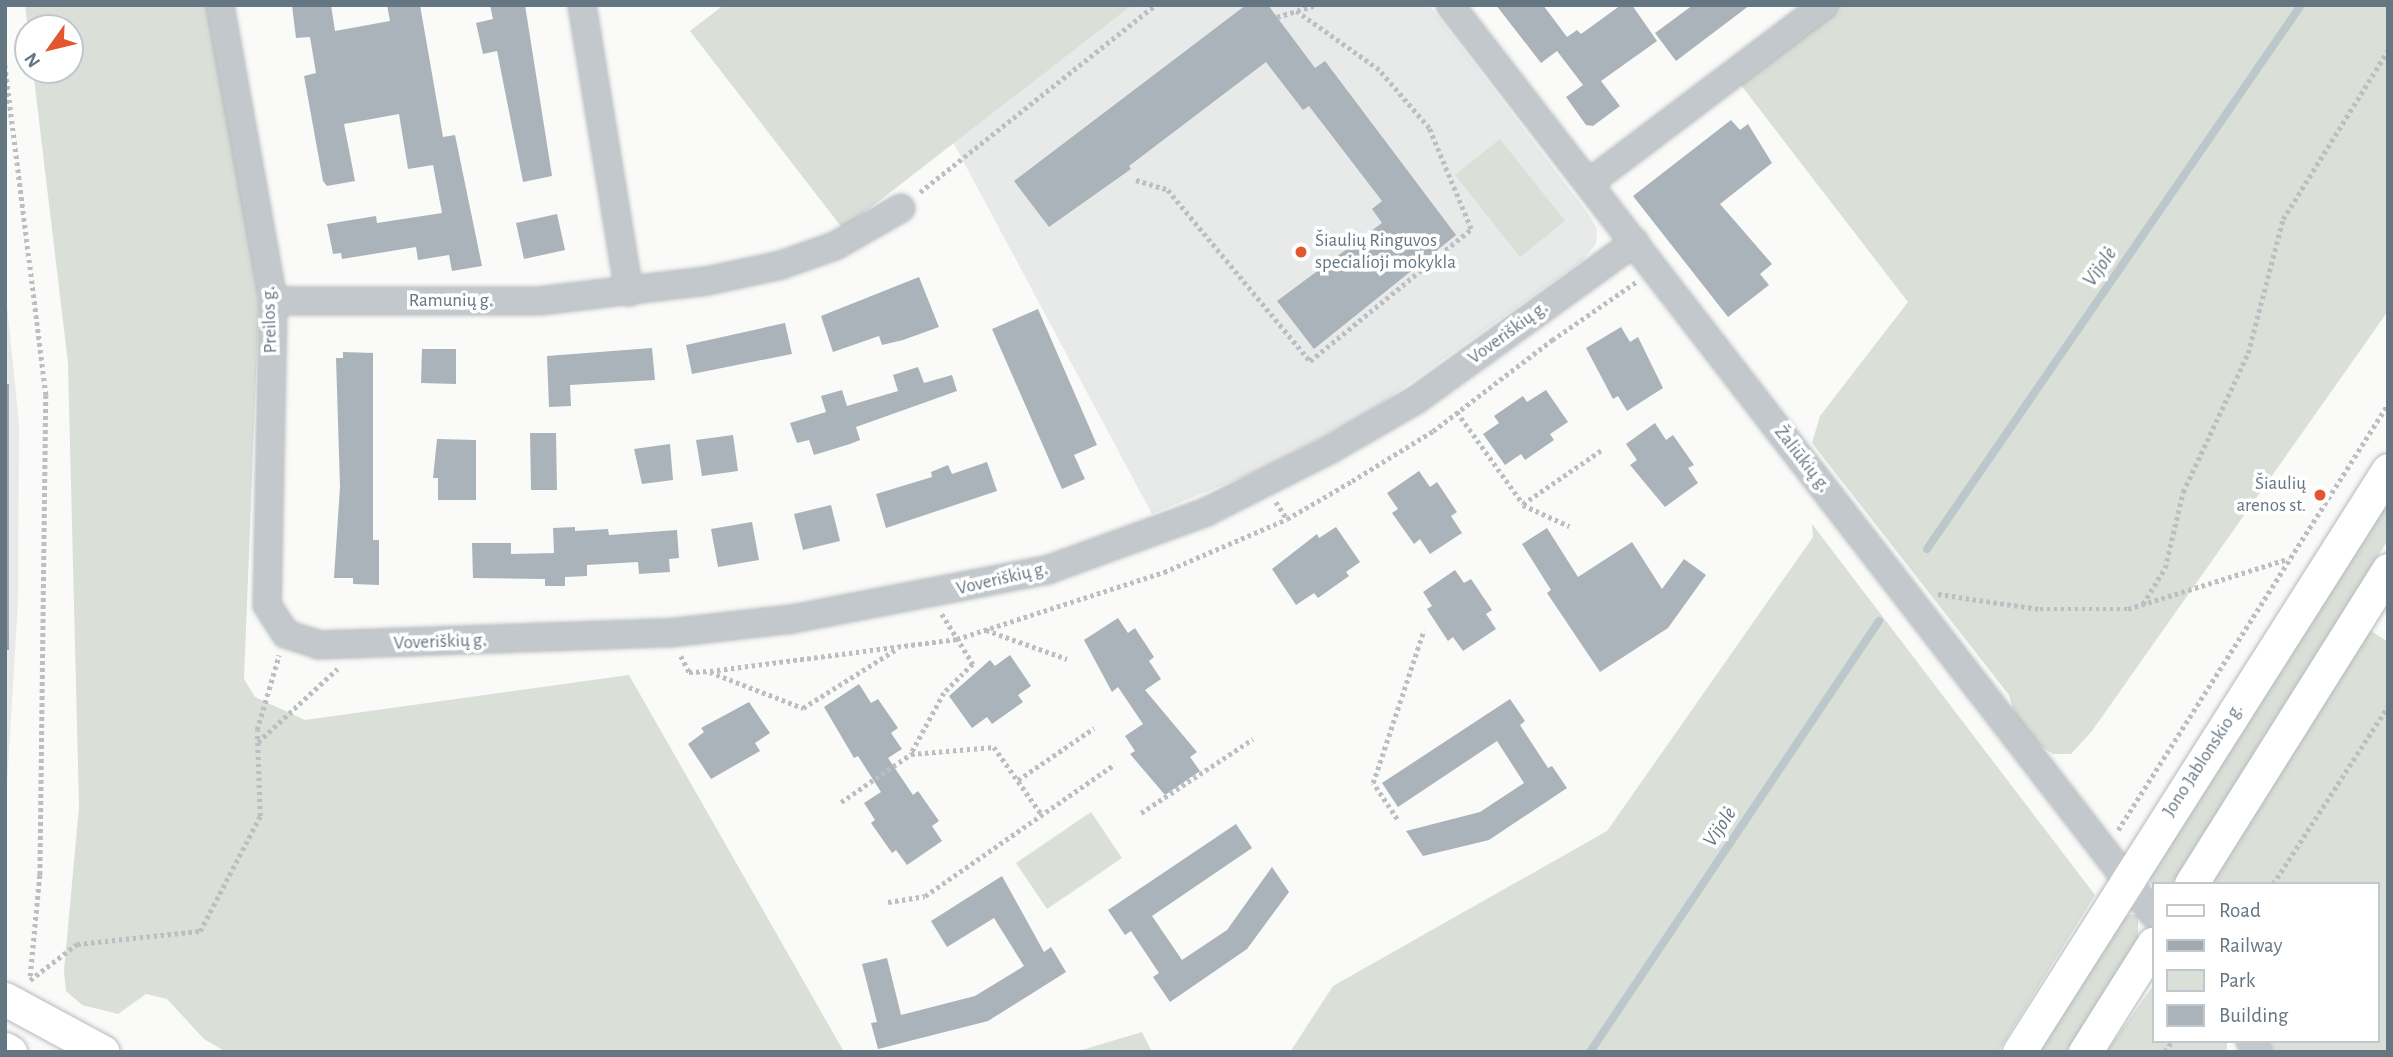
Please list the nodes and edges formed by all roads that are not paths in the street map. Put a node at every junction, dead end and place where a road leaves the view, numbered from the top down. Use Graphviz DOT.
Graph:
graph roads {
  1 [pos="220,5"];
  2 [pos="582,5"];
  3 [pos="1450,5"];
  4 [pos="1824,5"];
  5 [pos="1589,183"];
  6 [pos="901,208"];
  7 [pos="1635,242"];
  8 [pos="629,292"];
  9 [pos="273,301"];
  10 [pos="2388,470"];
  11 [pos="2388,570"];
  12 [pos="286,634"];
  13 [pos="2127,880"];
  14 [pos="2192,882"];
  15 [pos="2152,913"];
  16 [pos="2152,946"];
  17 [pos="21,990"];
  18 [pos="5,1049"];
  19 [pos="10,1052"];
  20 [pos="103,1052"];
  21 [pos="2019,1052"];
  22 [pos="2085,1052"];
  1 -- 9 [label="street, Preilos g."];
  2 -- 8 [label="street"];
  3 -- 5 [label="street, Žaliūkių g."];
  4 -- 5 [label="street"];
  5 -- 7 [label="street, Žaliūkių g."];
  6 -- 8 [label="street, Ramunių g."];
  7 -- 12 [label="street, Voveriškių g."];
  7 -- 13 [label="street, Žaliūkių g."];
  8 -- 9 [label="street, Ramunių g."];
  9 -- 12 [label="street, Preilos g."];
  10 -- 13 [label="main road, Jono Jablonskio g."];
  11 -- 14 [label="main road"];
  13 -- 15 [label="street, Žaliūkių g."];
  13 -- 21 [label="main road, Jono Jablonskio g."];
  16 -- 22 [label="main road"];
  17 -- 20 [label="main road, bridge"];
  18 -- 19 [label="main road"];
}
